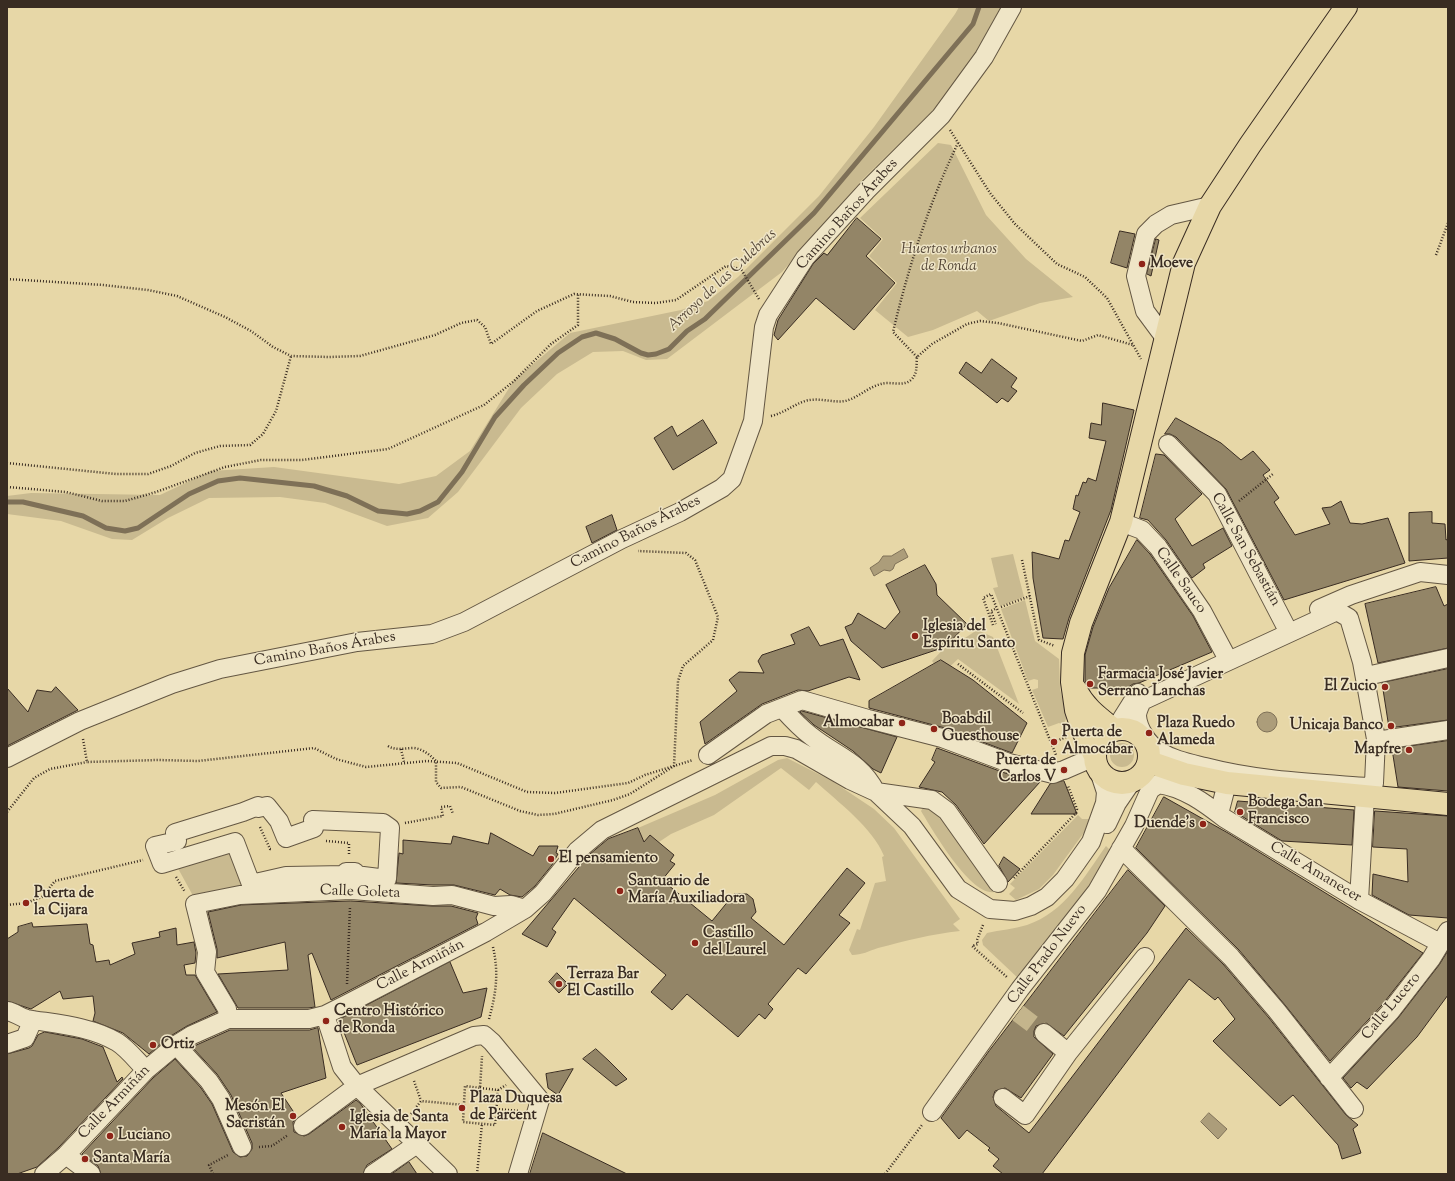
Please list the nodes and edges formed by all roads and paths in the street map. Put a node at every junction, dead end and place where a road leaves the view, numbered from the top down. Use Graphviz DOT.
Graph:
graph roads {
  1 [pos="1012,7"];
  2 [pos="1346,7"];
  3 [pos="941,116"];
  4 [pos="958,143"];
  5 [pos="1210,206"];
  6 [pos="1448,223"];
  7 [pos="1436,255"];
  8 [pos="7,279"];
  9 [pos="752,288"];
  10 [pos="578,294"];
  11 [pos="1165,338"];
  12 [pos="1133,345"];
  13 [pos="291,356"];
  14 [pos="917,357"];
  15 [pos="1154,382"];
  16 [pos="753,421"];
  17 [pos="1168,444"];
  18 [pos="7,463"];
  19 [pos="1273,474"];
  20 [pos="7,487"];
  21 [pos="1226,511"];
  22 [pos="1121,522"];
  23 [pos="622,539"];
  24 [pos="1022,560"];
  25 [pos="1448,575"];
  26 [pos="1351,595"];
  27 [pos="1030,596"];
  28 [pos="1001,607"];
  29 [pos="995,609"];
  30 [pos="1285,624"];
  31 [pos="1073,653"];
  32 [pos="1225,654"];
  33 [pos="1448,658"];
  34 [pos="958,664"];
  35 [pos="1371,675"];
  36 [pos="1072,682"];
  37 [pos="782,708"];
  38 [pos="1023,713"];
  39 [pos="80,721"];
  40 [pos="1115,729"];
  41 [pos="1448,730"];
  42 [pos="1383,740"];
  43 [pos="388,746"];
  44 [pos="401,749"];
  45 [pos="708,755"];
  46 [pos="7,758"];
  47 [pos="436,761"];
  48 [pos="1096,761"];
  49 [pos="87,762"];
  50 [pos="404,762"];
  51 [pos="674,766"];
  52 [pos="1062,770"];
  53 [pos="1143,777"];
  54 [pos="1227,783"];
  55 [pos="876,792"];
  56 [pos="1372,794"];
  57 [pos="1448,804"];
  58 [pos="7,812"];
  59 [pos="1219,814"];
  60 [pos="321,840"];
  61 [pos="1091,842"];
  62 [pos="1121,848"];
  63 [pos="163,859"];
  64 [pos="350,872"];
  65 [pos="1004,883"];
  66 [pos="351,890"];
  67 [pos="1359,900"];
  68 [pos="195,904"];
  69 [pos="7,905"];
  70 [pos="525,909"];
  71 [pos="486,932"];
  72 [pos="1444,937"];
  73 [pos="977,940"];
  74 [pos="1146,957"];
  75 [pos="348,967"];
  76 [pos="1020,990"];
  77 [pos="7,1011"];
  78 [pos="324,1015"];
  79 [pos="228,1019"];
  80 [pos="33,1020"];
  81 [pos="1044,1033"];
  82 [pos="488,1038"];
  83 [pos="7,1044"];
  84 [pos="176,1045"];
  85 [pos="1068,1053"];
  86 [pos="146,1070"];
  87 [pos="1329,1078"];
  88 [pos="357,1086"];
  89 [pos="480,1088"];
  90 [pos="1003,1098"];
  91 [pos="464,1104"];
  92 [pos="496,1109"];
  93 [pos="1354,1109"];
  94 [pos="932,1112"];
  95 [pos="536,1114"];
  96 [pos="482,1124"];
  97 [pos="303,1126"];
  98 [pos="399,1127"];
  99 [pos="417,1144"];
  100 [pos="266,1146"];
  101 [pos="272,1146"];
  102 [pos="242,1147"];
  103 [pos="66,1155"];
  104 [pos="44,1174"];
  105 [pos="91,1174"];
  106 [pos="212,1174"];
  107 [pos="373,1174"];
  108 [pos="448,1174"];
  109 [pos="477,1174"];
  110 [pos="518,1174"];
  111 [pos="884,1174"];
  1 -- 3 [label="street, Camino Baños Árabes"];
  2 -- 5 [label="main road"];
  3 -- 4 [label="path"];
  3 -- 16 [label="street, Camino Baños Árabes"];
  4 -- 12 [label="path"];
  4 -- 14 [label="path"];
  5 -- 11 [label="main road"];
  5 -- 11 [label="street"];
  6 -- 7 [label="path"];
  8 -- 13 [label="path"];
  9 -- 10 [label="path"];
  10 -- 13 [label="path"];
  10 -- 20 [label="path"];
  11 -- 15 [label="main road"];
  12 -- 14 [label="path"];
  12 -- 15 [label="path"];
  13 -- 18 [label="path"];
  14 -- 16 [label="path"];
  15 -- 22 [label="main road"];
  16 -- 23 [label="street, Camino Baños Árabes"];
  17 -- 21 [label="street, Calle San Sebastián"];
  19 -- 21 [label="path"];
  21 -- 30 [label="street, Calle San Sebastián"];
  22 -- 31 [label="main road"];
  22 -- 32 [label="street, Calle Sauco"];
  23 -- 39 [label="street, Camino Baños Árabes"];
  23 -- 51 [label="path"];
  24 -- 27 [label="path"];
  25 -- 26 [label="street"];
  26 -- 30 [label="street"];
  26 -- 35 [label="street"];
  27 -- 28 [label="path"];
  27 -- 31 [label="path"];
  29 -- 52 [label="path"];
  30 -- 32 [label="street"];
  31 -- 36 [label="main road"];
  32 -- 40 [label="street"];
  33 -- 35 [label="street"];
  34 -- 38 [label="path"];
  35 -- 42 [label="street"];
  36 -- 40 [label="main road"];
  36 -- 48 [label="main road"];
  37 -- 45 [label="street"];
  37 -- 52 [label="street"];
  37 -- 55 [label="street"];
  39 -- 46 [label="street, Camino Baños Árabes"];
  39 -- 49 [label="path"];
  40 -- 48 [label="main road"];
  40 -- 53 [label="main road"];
  41 -- 42 [label="street"];
  42 -- 56 [label="street"];
  43 -- 44 [label="path"];
  44 -- 47 [label="path"];
  44 -- 50 [label="path"];
  45 -- 51 [label="path"];
  47 -- 50 [label="path"];
  47 -- 51 [label="path"];
  47 -- 51 [label="path"];
  48 -- 52 [label="street"];
  48 -- 53 [label="main road"];
  48 -- 61 [label="street"];
  49 -- 50 [label="path"];
  49 -- 58 [label="path"];
  52 -- 65 [label="path"];
  53 -- 54 [label="main road"];
  53 -- 59 [label="street, Calle Amanecer"];
  53 -- 61 [label="street"];
  53 -- 62 [label="street, Calle Prado Nuevo"];
  54 -- 56 [label="main road"];
  54 -- 59 [label="street"];
  55 -- 61 [label="street"];
  55 -- 65 [label="street"];
  55 -- 70 [label="street, Calle Armiñán"];
  56 -- 56 [label="street"];
  56 -- 57 [label="main road"];
  56 -- 67 [label="street"];
  59 -- 67 [label="street, Calle Amanecer"];
  60 -- 64 [label="path"];
  62 -- 76 [label="street, Calle Prado Nuevo"];
  62 -- 87 [label="street"];
  63 -- 64 [label="street"];
  63 -- 64 [label="street"];
  63 -- 68 [label="path"];
  63 -- 69 [label="path"];
  66 -- 68 [label="street, Calle Goleta"];
  66 -- 70 [label="street, Calle Goleta"];
  66 -- 75 [label="path"];
  67 -- 72 [label="street, Calle Amanecer"];
  68 -- 79 [label="street"];
  70 -- 71 [label="street, Calle Armiñán"];
  71 -- 78 [label="street, Calle Armiñán"];
  71 -- 82 [label="path"];
  72 -- 87 [label="street, Calle Lucero"];
  73 -- 76 [label="path"];
  74 -- 85 [label="street"];
  76 -- 94 [label="street, Calle Prado Nuevo"];
  77 -- 80 [label="street"];
  78 -- 79 [label="street, Calle Armiñán"];
  78 -- 88 [label="street"];
  79 -- 84 [label="street, Calle Armiñán"];
  80 -- 83 [label="street"];
  80 -- 86 [label="street"];
  81 -- 85 [label="street"];
  82 -- 88 [label="street"];
  82 -- 89 [label="path"];
  82 -- 95 [label="street"];
  84 -- 86 [label="street, Calle Armiñán"];
  84 -- 102 [label="street"];
  85 -- 90 [label="street"];
  86 -- 103 [label="street, Calle Armiñán"];
  87 -- 93 [label="street"];
  88 -- 97 [label="street"];
  88 -- 98 [label="street"];
  89 -- 91 [label="path"];
  89 -- 92 [label="path"];
  91 -- 96 [label="path"];
  91 -- 98 [label="path"];
  92 -- 95 [label="path"];
  92 -- 96 [label="path"];
  94 -- 111 [label="path"];
  95 -- 110 [label="street"];
  96 -- 109 [label="path"];
  98 -- 99 [label="street"];
  99 -- 107 [label="street"];
  99 -- 108 [label="street"];
  100 -- 101 [label="path"];
  102 -- 106 [label="path"];
  103 -- 104 [label="street, Calle Armiñán"];
  103 -- 105 [label="street"];
}
